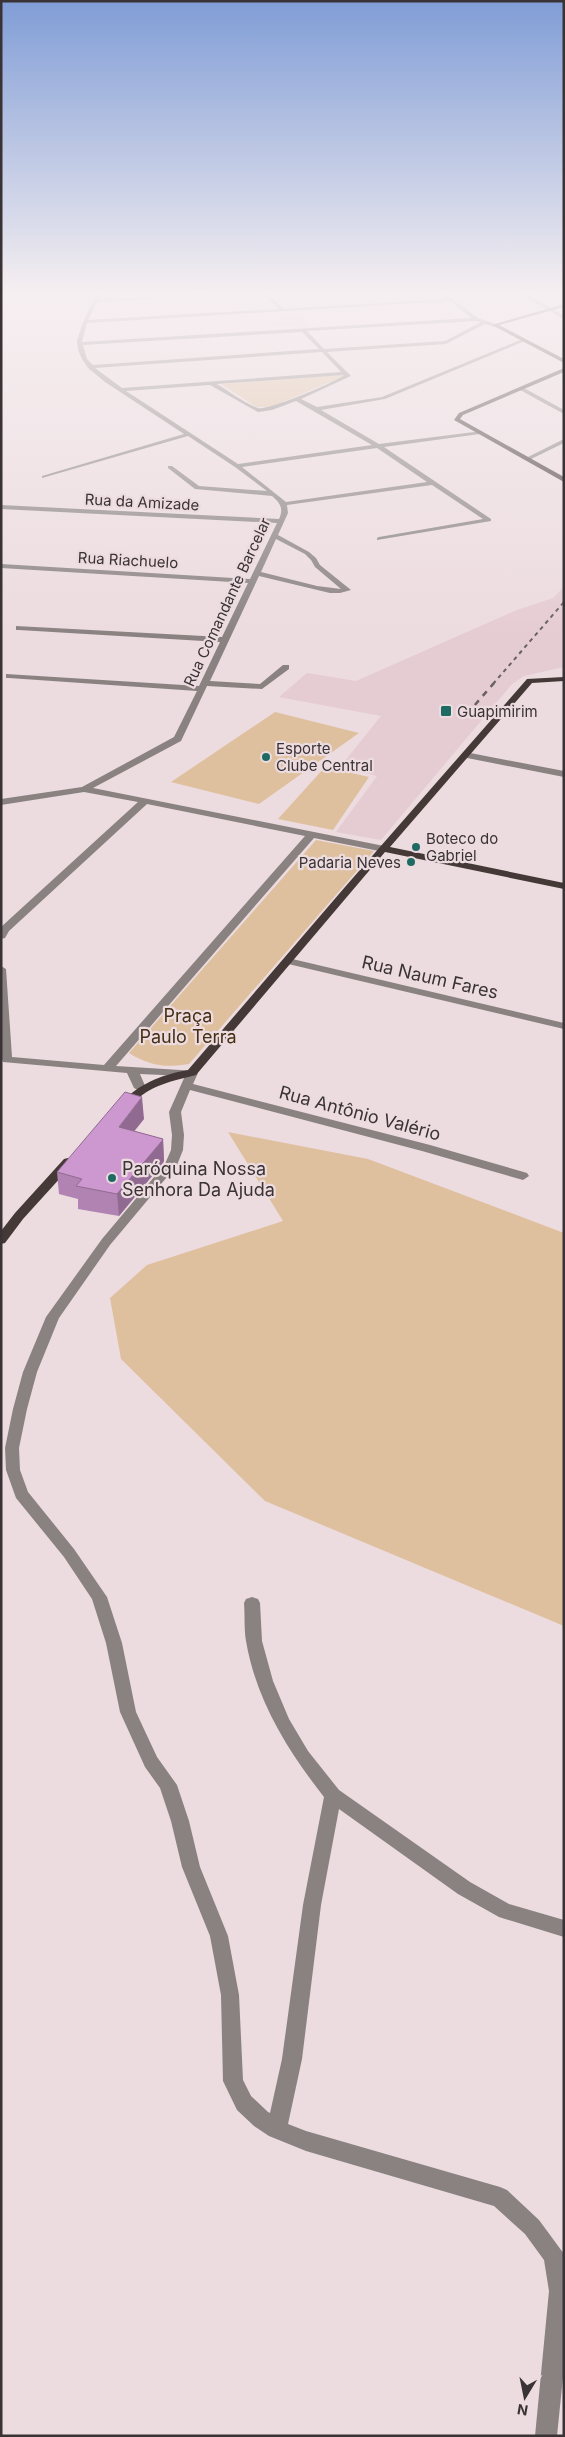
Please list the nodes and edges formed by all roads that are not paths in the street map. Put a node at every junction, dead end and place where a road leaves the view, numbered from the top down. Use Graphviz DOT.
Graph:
graph roads {
  1 [pos="149,409"];
  2 [pos="256,409"];
  3 [pos="271,409"];
  4 [pos="316,409"];
  5 [pos="476,409"];
  6 [pos="480,432"];
  7 [pos="189,434"];
  8 [pos="564,441"];
  9 [pos="379,447"];
  10 [pos="527,459"];
  11 [pos="237,466"];
  12 [pos="170,467"];
  13 [pos="44,478"];
  14 [pos="564,480"];
  15 [pos="433,483"];
  16 [pos="274,494"];
  17 [pos="284,504"];
  18 [pos="1,507"];
  19 [pos="281,521"];
  20 [pos="275,536"];
  21 [pos="379,539"];
  22 [pos="1,566"];
  23 [pos="255,577"];
  24 [pos="19,628"];
  25 [pos="226,640"];
  26 [pos="286,667"];
  27 [pos="10,676"];
  28 [pos="564,679"];
  29 [pos="203,686"];
  30 [pos="465,755"];
  31 [pos="564,774"];
  32 [pos="84,789"];
  33 [pos="146,800"];
  34 [pos="1,802"];
  35 [pos="312,834"];
  36 [pos="384,849"];
  37 [pos="564,886"];
  38 [pos="1,936"];
  39 [pos="288,961"];
  40 [pos="1,969"];
  41 [pos="564,1026"];
  42 [pos="107,1069"];
  43 [pos="131,1070"];
  44 [pos="190,1079"];
  45 [pos="140,1088"];
  46 [pos="114,1115"];
  47 [pos="77,1153"];
  48 [pos="523,1176"];
  49 [pos="1,1240"];
  50 [pos="252,1603"];
  51 [pos="333,1796"];
  52 [pos="564,1930"];
  53 [pos="276,2130"];
  54 [pos="546,2436"];
  1 -- 7 [label="street, Rua Comandante Barcelar"];
  2 -- 3 [label="street"];
  4 -- 9 [label="street"];
  5 -- 6 [label="main road"];
  6 -- 9 [label="street"];
  6 -- 10 [label="main road"];
  7 -- 11 [label="street, Rua Comandante Barcelar"];
  7 -- 13 [label="street"];
  8 -- 10 [label="street"];
  9 -- 11 [label="street"];
  9 -- 15 [label="street"];
  10 -- 14 [label="main road"];
  11 -- 16 [label="street, Rua Comandante Barcelar"];
  12 -- 16 [label="street"];
  15 -- 17 [label="street"];
  15 -- 21 [label="street"];
  16 -- 17 [label="street, Rua Comandante Barcelar"];
  17 -- 19 [label="street, Rua Comandante Barcelar"];
  18 -- 19 [label="street, Rua da Amizade"];
  19 -- 20 [label="street, Rua Comandante Barcelar"];
  20 -- 23 [label="street, Rua Comandante Barcelar"];
  20 -- 23 [label="street, Rua Riachuelo"];
  22 -- 23 [label="street, Rua Riachuelo"];
  23 -- 25 [label="street, Rua Comandante Barcelar"];
  24 -- 25 [label="street"];
  25 -- 29 [label="street, Rua Comandante Barcelar"];
  26 -- 29 [label="street"];
  27 -- 29 [label="street"];
  28 -- 30 [label="main road"];
  29 -- 32 [label="street, Rua Comandante Barcelar"];
  30 -- 31 [label="street"];
  30 -- 36 [label="main road"];
  32 -- 33 [label="street"];
  32 -- 34 [label="street"];
  33 -- 35 [label="street"];
  33 -- 38 [label="street"];
  35 -- 36 [label="street"];
  35 -- 42 [label="street"];
  36 -- 37 [label="main road"];
  36 -- 39 [label="main road"];
  39 -- 41 [label="street, Rua Naum Fares"];
  39 -- 44 [label="main road"];
  40 -- 42 [label="street, Rua Antônio Valério"];
  42 -- 43 [label="street, Rua Antônio Valério"];
  43 -- 44 [label="street, Rua Antônio Valério"];
  43 -- 45 [label="street"];
  44 -- 45 [label="main road"];
  44 -- 48 [label="street, Rua Antônio Valério"];
  44 -- 53 [label="street"];
  45 -- 46 [label="main road"];
  47 -- 49 [label="main road"];
  50 -- 51 [label="street"];
  51 -- 52 [label="street"];
  51 -- 53 [label="street"];
  53 -- 54 [label="street"];
}
